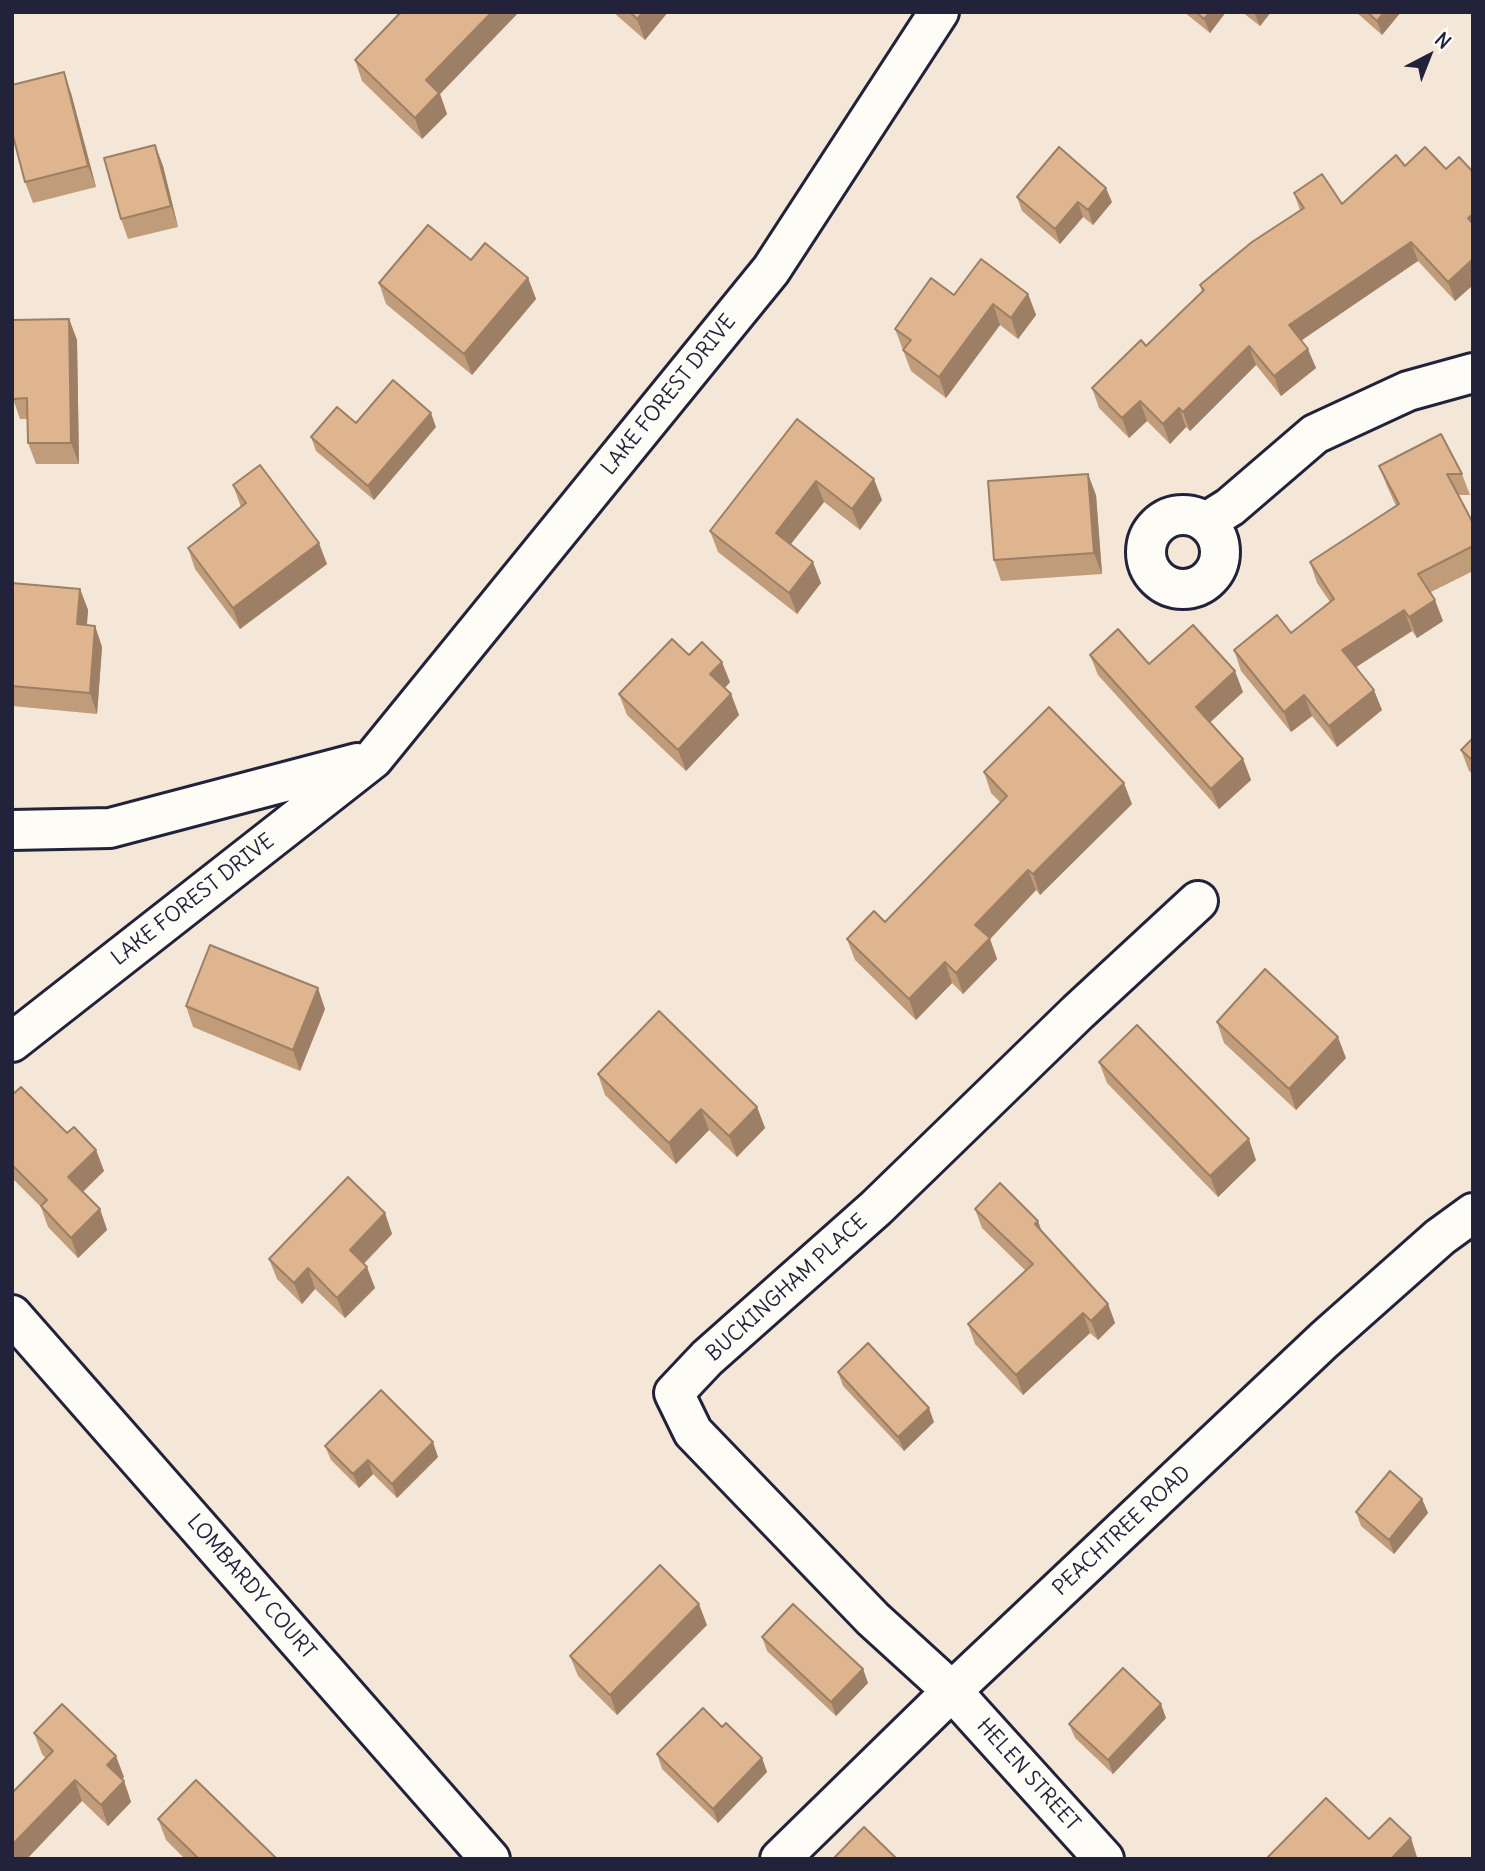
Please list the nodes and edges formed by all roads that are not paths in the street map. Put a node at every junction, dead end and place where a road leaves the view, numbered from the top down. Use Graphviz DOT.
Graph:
graph roads {
  1 [pos="939,12"];
  2 [pos="1473,373"];
  3 [pos="1206,522"];
  4 [pos="373,759"];
  5 [pos="12,830"];
  6 [pos="1198,901"];
  7 [pos="12,1042"];
  8 [pos="1473,1213"];
  9 [pos="12,1315"];
  10 [pos="952,1691"];
  11 [pos="490,1859"];
  12 [pos="780,1859"];
  13 [pos="1104,1859"];
  1 -- 4 [label="street, LAKE FOREST DRIVE"];
  2 -- 3 [label="street"];
  4 -- 5 [label="street"];
  4 -- 7 [label="street, LAKE FOREST DRIVE"];
  6 -- 10 [label="street, BUCKINGHAM PLACE"];
  8 -- 10 [label="street, PEACHTREE ROAD"];
  9 -- 11 [label="street, LOMBARDY COURT"];
  10 -- 12 [label="street, PEACHTREE ROAD"];
  10 -- 13 [label="street, HELEN STREET"];
}
